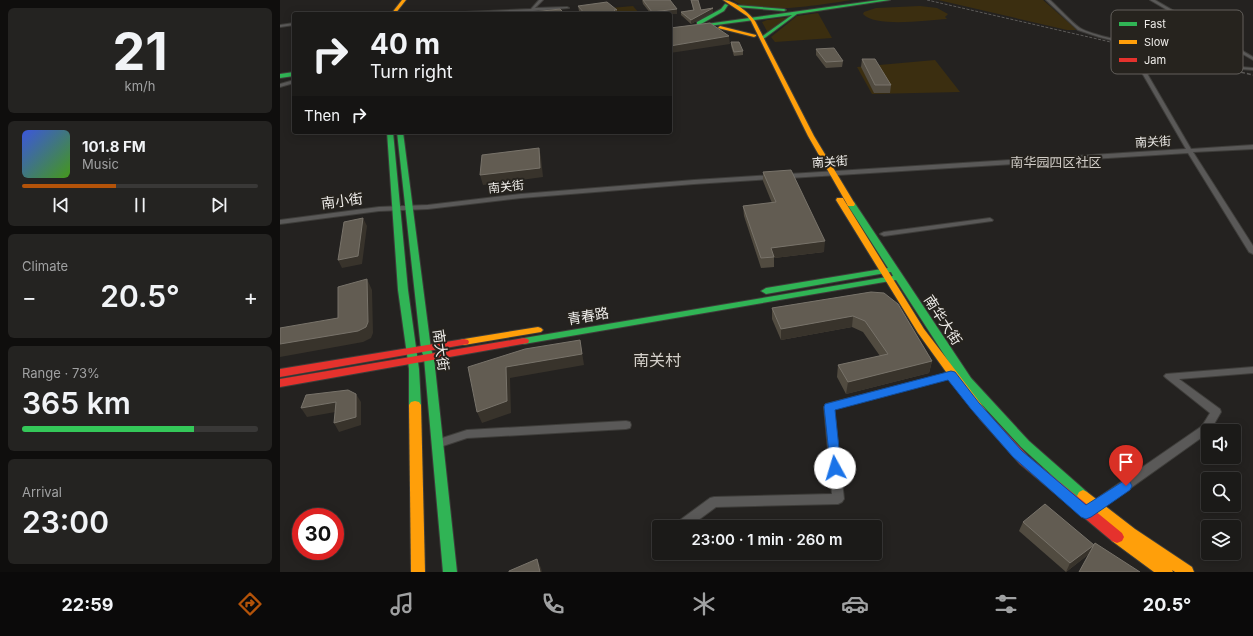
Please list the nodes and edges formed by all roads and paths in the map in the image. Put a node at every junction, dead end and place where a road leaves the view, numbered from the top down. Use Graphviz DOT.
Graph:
graph roads {
  1 [pos="398,0"];
  2 [pos="404,0"];
  3 [pos="541,0"];
  4 [pos="718,0"];
  5 [pos="876,0"];
  6 [pos="888,0"];
  7 [pos="1048,0"];
  8 [pos="1152,0"];
  9 [pos="728,4"];
  10 [pos="567,8"];
  11 [pos="533,10"];
  12 [pos="1169,10"];
  13 [pos="389,12"];
  14 [pos="395,12"];
  15 [pos="488,12"];
  16 [pos="529,12"];
  17 [pos="796,12"];
  18 [pos="747,19"];
  19 [pos="292,24"];
  20 [pos="696,25"];
  21 [pos="280,26"];
  22 [pos="672,29"];
  23 [pos="758,37"];
  24 [pos="1111,38"];
  25 [pos="1243,53"];
  26 [pos="1253,59"];
  27 [pos="1243,68"];
  28 [pos="1253,69"];
  29 [pos="1145,74"];
  30 [pos="292,75"];
  31 [pos="280,77"];
  32 [pos="292,82"];
  33 [pos="280,86"];
  34 [pos="390,134"];
  35 [pos="400,134"];
  36 [pos="1253,147"];
  37 [pos="1190,151"];
  38 [pos="828,173"];
  39 [pos="396,208"];
  40 [pos="409,208"];
  41 [pos="990,220"];
  42 [pos="280,222"];
  43 [pos="884,234"];
  44 [pos="1253,252"];
  45 [pos="894,269"];
  46 [pos="884,271"];
  47 [pos="900,278"];
  48 [pos="888,280"];
  49 [pos="426,349"];
  50 [pos="410,351"];
  51 [pos="429,358"];
  52 [pos="412,361"];
  53 [pos="1253,370"];
  54 [pos="280,373"];
  55 [pos="951,375"];
  56 [pos="280,383"];
  57 [pos="626,425"];
  58 [pos="437,444"];
  59 [pos="1095,507"];
  60 [pos="1086,513"];
  61 [pos="690,520"];
  62 [pos="418,572"];
  63 [pos="450,572"];
  64 [pos="1166,572"];
  65 [pos="1187,572"];
  1 -- 13 [label="main road"];
  2 -- 14 [label="main road"];
  3 -- 11 [label="street"];
  4 -- 9 [label="main road"];
  5 -- 17 [label="main road"];
  6 -- 17 [label="main road"];
  7 -- 24 [label="street"];
  8 -- 12 [label="street"];
  9 -- 17 [label="main road"];
  9 -- 18 [label="main road"];
  9 -- 20 [label="main road"];
  10 -- 11 [label="street"];
  11 -- 15 [label="street"];
  11 -- 16 [label="street"];
  17 -- 18 [label="main road"];
  17 -- 23 [label="main road"];
  18 -- 20 [label="main road"];
  18 -- 23 [label="main road, 南华大街"];
  19 -- 21 [label="street"];
  20 -- 22 [label="main road"];
  20 -- 23 [label="main road"];
  23 -- 38 [label="main road, 南华大街"];
  25 -- 26 [label="street"];
  27 -- 28 [label="street"];
  29 -- 37 [label="street"];
  30 -- 31 [label="main road"];
  32 -- 33 [label="street"];
  34 -- 39 [label="main road, 南大街"];
  35 -- 40 [label="main road, 南大街"];
  36 -- 37 [label="street, 南关街"];
  37 -- 38 [label="street, 南关街"];
  37 -- 44 [label="street"];
  38 -- 40 [label="street, 南关街"];
  38 -- 45 [label="main road, 南华大街"];
  38 -- 46 [label="main road, 南华大街"];
  39 -- 40 [label="street, 南小街"];
  39 -- 42 [label="street, 南小街"];
  39 -- 50 [label="main road, 南大街"];
  40 -- 49 [label="main road, 南大街"];
  41 -- 43 [label="street"];
  45 -- 46 [label="main road, 青春路"];
  45 -- 47 [label="main road, 南华大街"];
  46 -- 48 [label="main road, 南华大街"];
  46 -- 49 [label="main road, 青春路"];
  47 -- 48 [label="main road, 青春路"];
  47 -- 59 [label="main road, 南华大街"];
  48 -- 51 [label="main road, 青春路"];
  48 -- 55 [label="main road, 南华大街"];
  49 -- 50 [label="main road, 青春路"];
  49 -- 51 [label="main road, 南大街"];
  50 -- 52 [label="main road, 南大街"];
  50 -- 54 [label="main road, 青春路"];
  51 -- 52 [label="main road, 青春路"];
  51 -- 58 [label="main road, 南大街"];
  52 -- 56 [label="main road, 青春路"];
  52 -- 62 [label="main road, 南大街"];
  53 -- 59 [label="street"];
  55 -- 60 [label="main road, 南华大街"];
  55 -- 61 [label="street"];
  57 -- 58 [label="street"];
  58 -- 63 [label="main road, 南大街"];
  59 -- 60 [label="street"];
  59 -- 65 [label="main road, 南华大街"];
  60 -- 64 [label="main road, 南华大街"];
}
